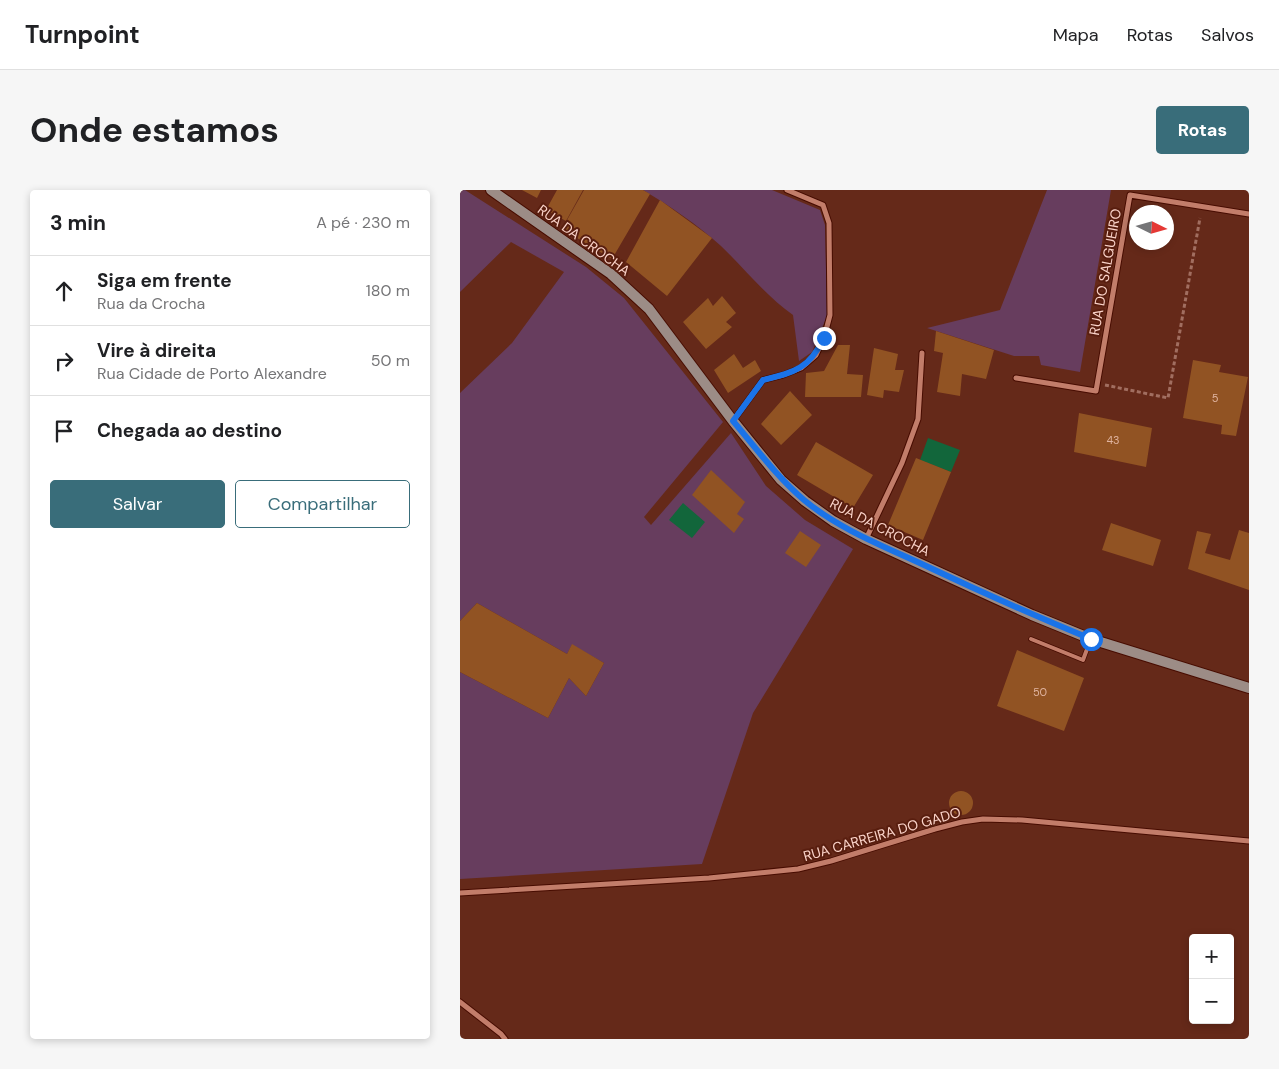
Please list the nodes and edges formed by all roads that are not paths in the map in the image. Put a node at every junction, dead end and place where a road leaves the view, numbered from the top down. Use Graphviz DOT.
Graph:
graph roads {
  1 [pos="491,190"];
  2 [pos="787,190"];
  3 [pos="1249,214"];
  4 [pos="922,353"];
  5 [pos="1016,378"];
  6 [pos="733,421"];
  7 [pos="866,539"];
  8 [pos="1031,639"];
  9 [pos="1091,639"];
  10 [pos="1249,688"];
  11 [pos="1249,841"];
  12 [pos="460,893"];
  13 [pos="460,1002"];
  14 [pos="505,1039"];
  1 -- 6 [label="street, RUA DA CROCHA"];
  2 -- 6 [label="street"];
  3 -- 5 [label="street, RUA DO SALGUEIRO"];
  4 -- 7 [label="street"];
  6 -- 7 [label="street, RUA DA CROCHA"];
  7 -- 9 [label="street, RUA DA CROCHA"];
  8 -- 9 [label="lane"];
  9 -- 10 [label="street, RUA DA CROCHA"];
  11 -- 12 [label="street, RUA CARREIRA DO GADO"];
  13 -- 14 [label="street"];
}
